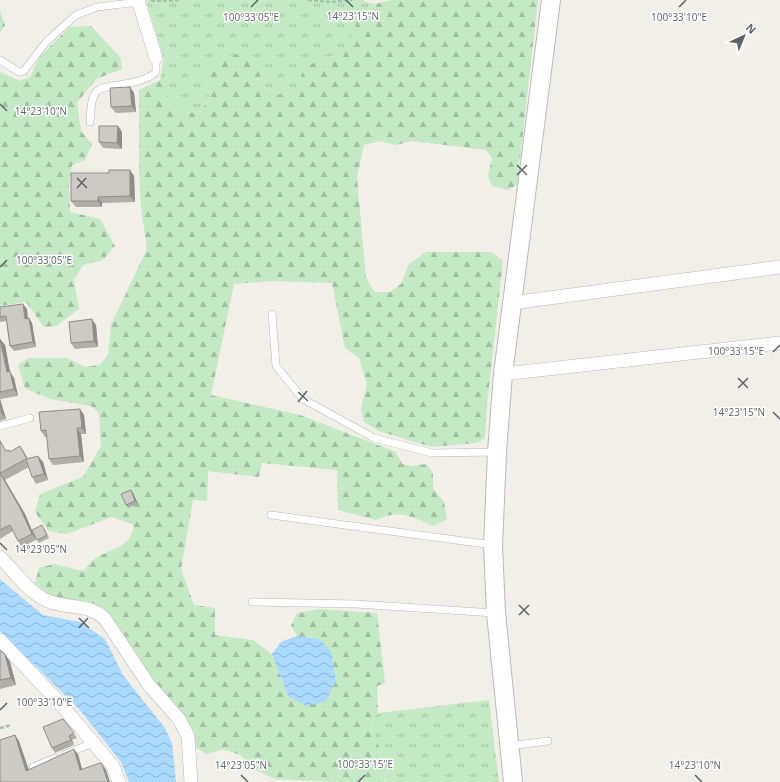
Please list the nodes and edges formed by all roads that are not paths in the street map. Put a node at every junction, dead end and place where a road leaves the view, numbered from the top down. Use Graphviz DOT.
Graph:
graph roads {
  1 [pos="551,0"];
  2 [pos="138,1"];
  3 [pos="156,58"];
  4 [pos="0,60"];
  5 [pos="90,122"];
  6 [pos="780,267"];
  7 [pos="512,303"];
  8 [pos="272,314"];
  9 [pos="780,343"];
  10 [pos="503,374"];
  11 [pos="30,418"];
  12 [pos="0,426"];
  13 [pos="497,452"];
  14 [pos="271,515"];
  15 [pos="493,546"];
  16 [pos="0,557"];
  17 [pos="252,602"];
  18 [pos="496,613"];
  19 [pos="0,640"];
  20 [pos="548,741"];
  21 [pos="93,743"];
  22 [pos="508,746"];
  23 [pos="33,767"];
  24 [pos="119,782"];
  25 [pos="191,782"];
  26 [pos="513,782"];
  1 -- 7 [label="main road"];
  2 -- 3 [label="street"];
  2 -- 4 [label="lane"];
  3 -- 5 [label="lane"];
  6 -- 7 [label="street"];
  7 -- 10 [label="main road"];
  8 -- 13 [label="lane"];
  9 -- 10 [label="street"];
  10 -- 13 [label="main road"];
  11 -- 12 [label="lane"];
  13 -- 15 [label="main road"];
  14 -- 15 [label="lane"];
  15 -- 18 [label="main road"];
  16 -- 25 [label="street"];
  17 -- 18 [label="lane"];
  18 -- 22 [label="main road"];
  19 -- 21 [label="street"];
  20 -- 22 [label="lane"];
  21 -- 23 [label="lane"];
  21 -- 24 [label="street"];
  22 -- 26 [label="main road"];
}
